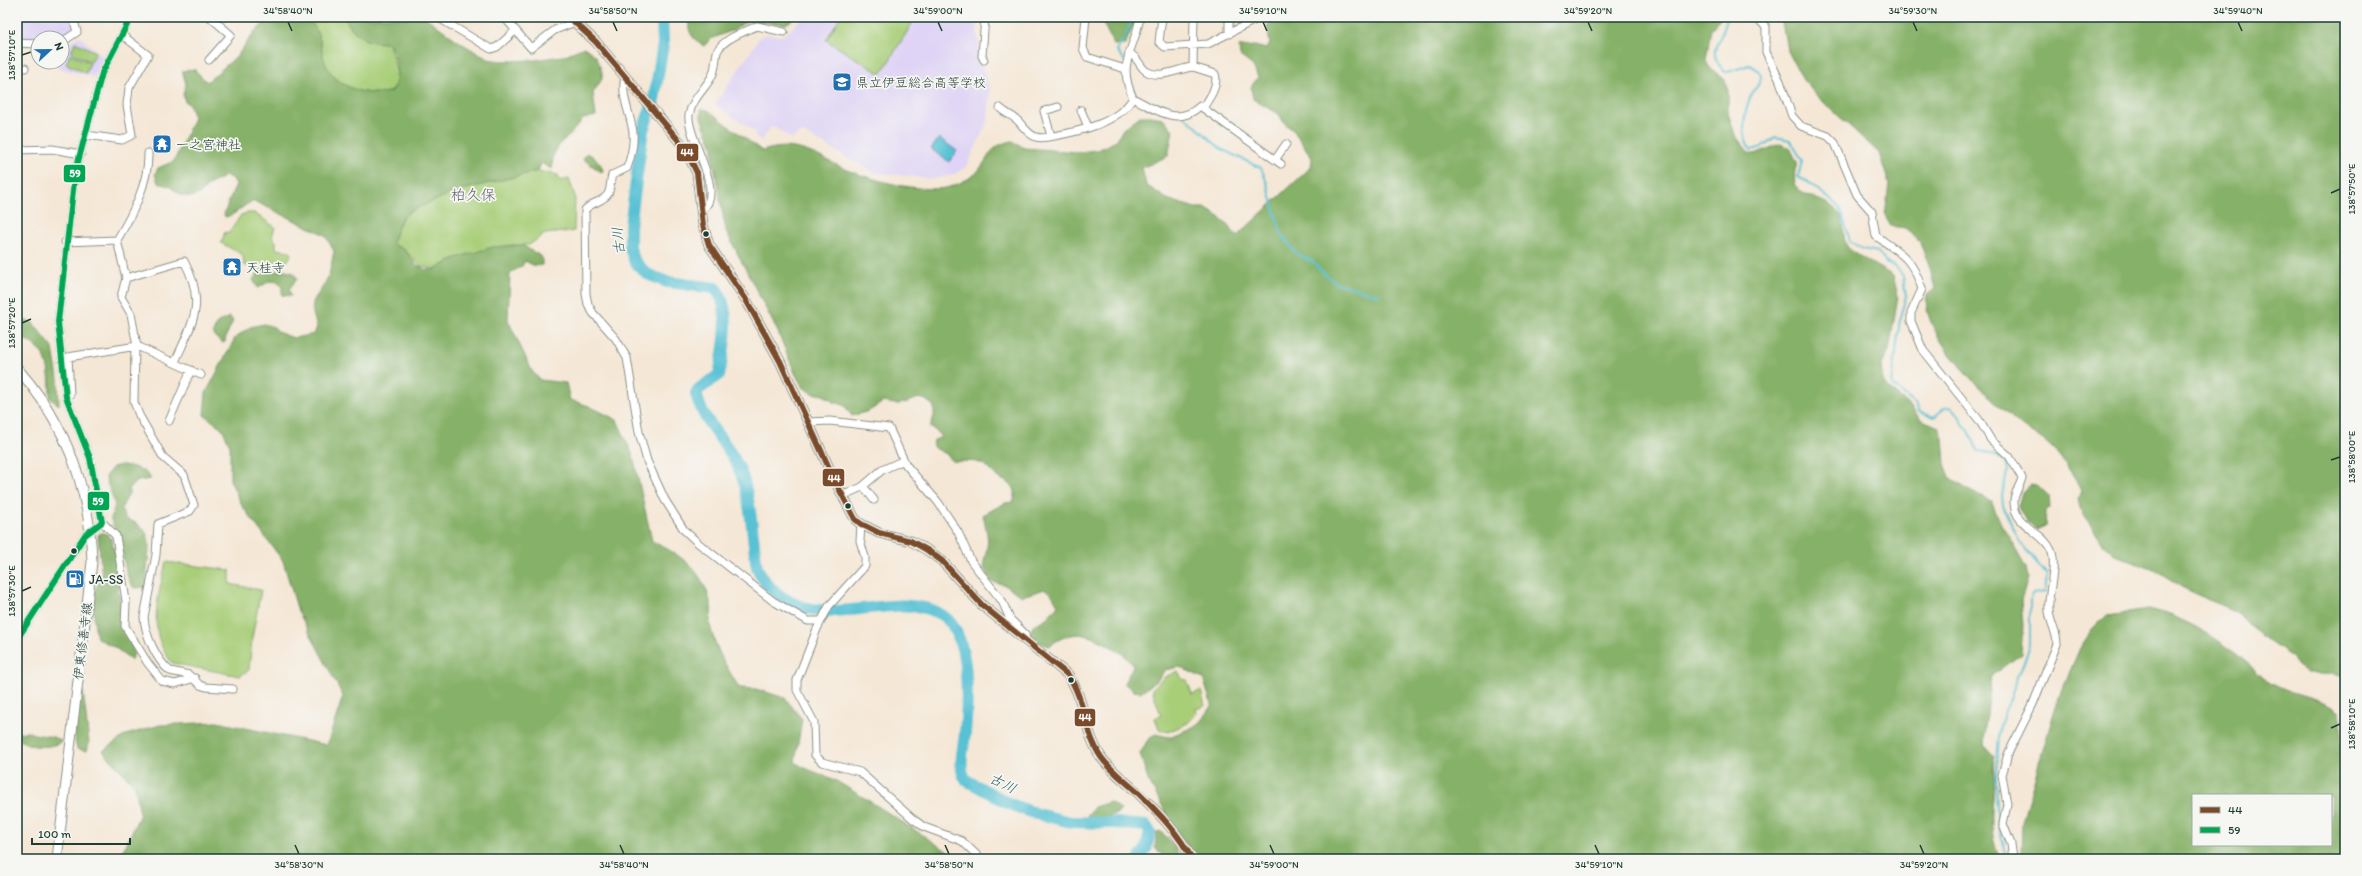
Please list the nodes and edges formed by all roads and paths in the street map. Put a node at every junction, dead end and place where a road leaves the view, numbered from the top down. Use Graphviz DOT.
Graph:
graph roads {
  1 [pos="73,17"];
  2 [pos="131,17"];
  3 [pos="210,17"];
  4 [pos="504,17"];
  5 [pos="985,17"];
  6 [pos="1086,17"];
  7 [pos="1140,17"];
  8 [pos="1162,17"];
  9 [pos="1194,17"];
  10 [pos="1229,17"];
  11 [pos="1261,17"];
  12 [pos="1756,17"];
  13 [pos="441,18"];
  14 [pos="572,19"];
  15 [pos="515,31"];
  16 [pos="784,32"];
  17 [pos="1229,34"];
  18 [pos="122,35"];
  19 [pos="70,37"];
  20 [pos="17,43"];
  21 [pos="30,44"];
  22 [pos="1194,46"];
  23 [pos="1129,53"];
  24 [pos="209,60"];
  25 [pos="984,60"];
  26 [pos="1193,67"];
  27 [pos="17,68"];
  28 [pos="25,68"];
  29 [pos="1125,69"];
  30 [pos="624,77"];
  31 [pos="1133,98"];
  32 [pos="1058,107"];
  33 [pos="1000,108"];
  34 [pos="1203,108"];
  35 [pos="1081,110"];
  36 [pos="1088,128"];
  37 [pos="86,135"];
  38 [pos="1051,136"];
  39 [pos="1286,144"];
  40 [pos="17,150"];
  41 [pos="148,153"];
  42 [pos="81,154"];
  43 [pos="702,210"];
  44 [pos="116,240"];
  45 [pos="65,242"];
  46 [pos="126,278"];
  47 [pos="136,346"];
  48 [pos="175,362"];
  49 [pos="17,368"];
  50 [pos="191,370"];
  51 [pos="201,375"];
  52 [pos="66,397"];
  53 [pos="170,421"];
  54 [pos="808,422"];
  55 [pos="904,460"];
  56 [pos="863,486"];
  57 [pos="842,496"];
  58 [pos="874,500"];
  59 [pos="102,522"];
  60 [pos="861,524"];
  61 [pos="91,529"];
  62 [pos="821,621"];
  63 [pos="17,639"];
  64 [pos="1026,640"];
  65 [pos="195,678"];
  66 [pos="234,689"];
  67 [pos="57,859"];
  68 [pos="981,859"];
  69 [pos="1192,859"];
  70 [pos="2013,859"];
  1 -- 19 [label="street"];
  2 -- 18 [label="street"];
  3 -- 24 [label="street"];
  4 -- 15 [label="street"];
  5 -- 25 [label="street"];
  6 -- 29 [label="street"];
  7 -- 23 [label="street"];
  8 -- 22 [label="street"];
  9 -- 22 [label="street"];
  10 -- 17 [label="street"];
  11 -- 17 [label="street"];
  12 -- 70 [label="street"];
  13 -- 15 [label="street"];
  14 -- 15 [label="street"];
  14 -- 30 [label="main road"];
  16 -- 43 [label="street"];
  17 -- 22 [label="street"];
  18 -- 37 [label="street"];
  18 -- 37 [label="street"];
  20 -- 21 [label="street"];
  22 -- 26 [label="street"];
  23 -- 26 [label="street"];
  23 -- 29 [label="street"];
  26 -- 34 [label="street"];
  27 -- 28 [label="street"];
  29 -- 31 [label="street"];
  30 -- 43 [label="main road"];
  30 -- 62 [label="street"];
  31 -- 34 [label="street"];
  31 -- 36 [label="street"];
  32 -- 38 [label="street"];
  33 -- 38 [label="street"];
  34 -- 39 [label="street"];
  35 -- 36 [label="street"];
  36 -- 38 [label="street"];
  37 -- 42 [label="street"];
  40 -- 42 [label="street"];
  41 -- 44 [label="street"];
  42 -- 45 [label="street"];
  43 -- 54 [label="main road"];
  44 -- 45 [label="street"];
  44 -- 46 [label="street"];
  45 -- 52 [label="street"];
  46 -- 47 [label="street"];
  46 -- 48 [label="street"];
  47 -- 48 [label="street"];
  47 -- 52 [label="street"];
  47 -- 65 [label="street"];
  48 -- 50 [label="street"];
  49 -- 61 [label="main road, 伊東修善寺線"];
  50 -- 51 [label="street"];
  50 -- 53 [label="street"];
  52 -- 59 [label="street"];
  54 -- 55 [label="street"];
  54 -- 57 [label="main road"];
  55 -- 56 [label="street"];
  55 -- 64 [label="street"];
  56 -- 57 [label="street"];
  56 -- 58 [label="street"];
  57 -- 60 [label="main road"];
  59 -- 61 [label="street"];
  59 -- 65 [label="street"];
  60 -- 62 [label="street"];
  60 -- 64 [label="main road"];
  61 -- 63 [label="street"];
  61 -- 67 [label="main road, 伊東修善寺線"];
  62 -- 68 [label="street"];
  64 -- 69 [label="main road"];
  65 -- 66 [label="street"];
}
